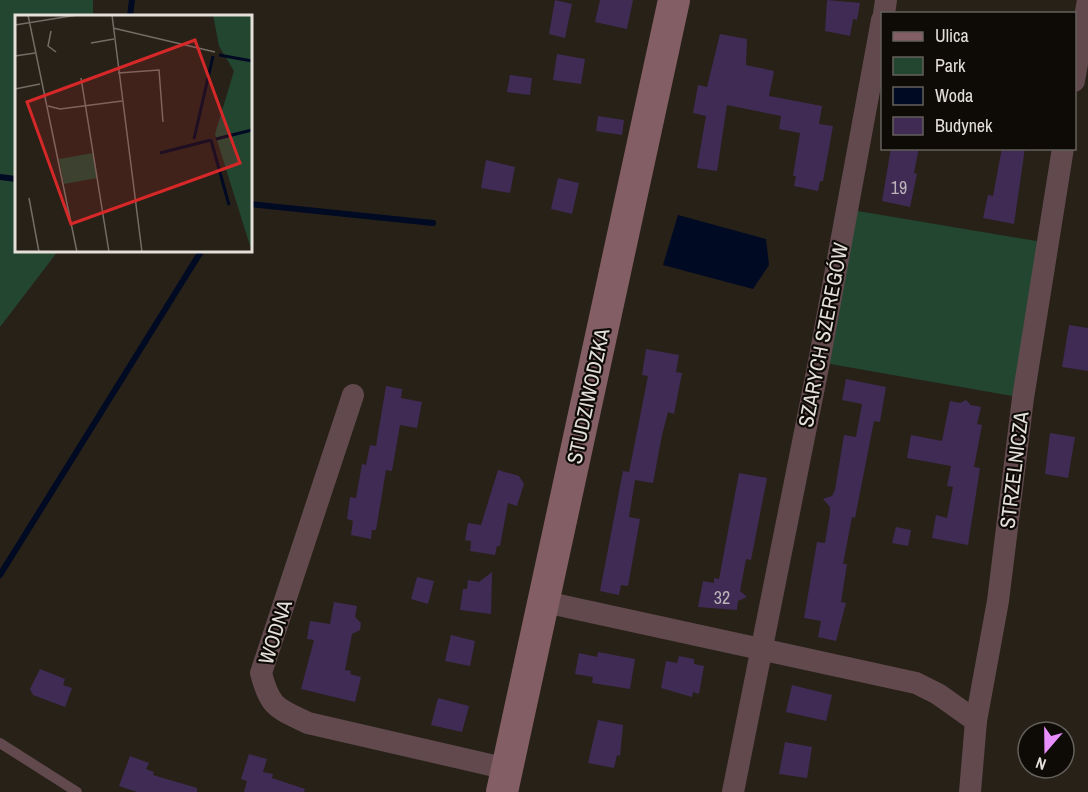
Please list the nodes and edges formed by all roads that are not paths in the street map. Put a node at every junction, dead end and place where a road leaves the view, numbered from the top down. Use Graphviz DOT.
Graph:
graph roads {
  1 [pos="674,0"];
  2 [pos="1088,0"];
  3 [pos="881,25"];
  4 [pos="1076,69"];
  5 [pos="1063,150"];
  6 [pos="353,394"];
  7 [pos="545,602"];
  8 [pos="761,650"];
  9 [pos="976,721"];
  10 [pos="0,743"];
  11 [pos="505,780"];
  12 [pos="77,792"];
  13 [pos="733,792"];
  14 [pos="970,792"];
  1 -- 7 [label="street, STUDZIWODZKA"];
  2 -- 4 [label="street"];
  3 -- 8 [label="street, SZARYCH SZEREGÓW"];
  5 -- 9 [label="street, STRZELNICZA"];
  6 -- 11 [label="street, WODNA"];
  7 -- 8 [label="street"];
  7 -- 11 [label="street, STUDZIWODZKA"];
  8 -- 9 [label="street"];
  8 -- 13 [label="street, SZARYCH SZEREGÓW"];
  9 -- 14 [label="street, STRZELNICZA"];
  10 -- 12 [label="lane"];
}
